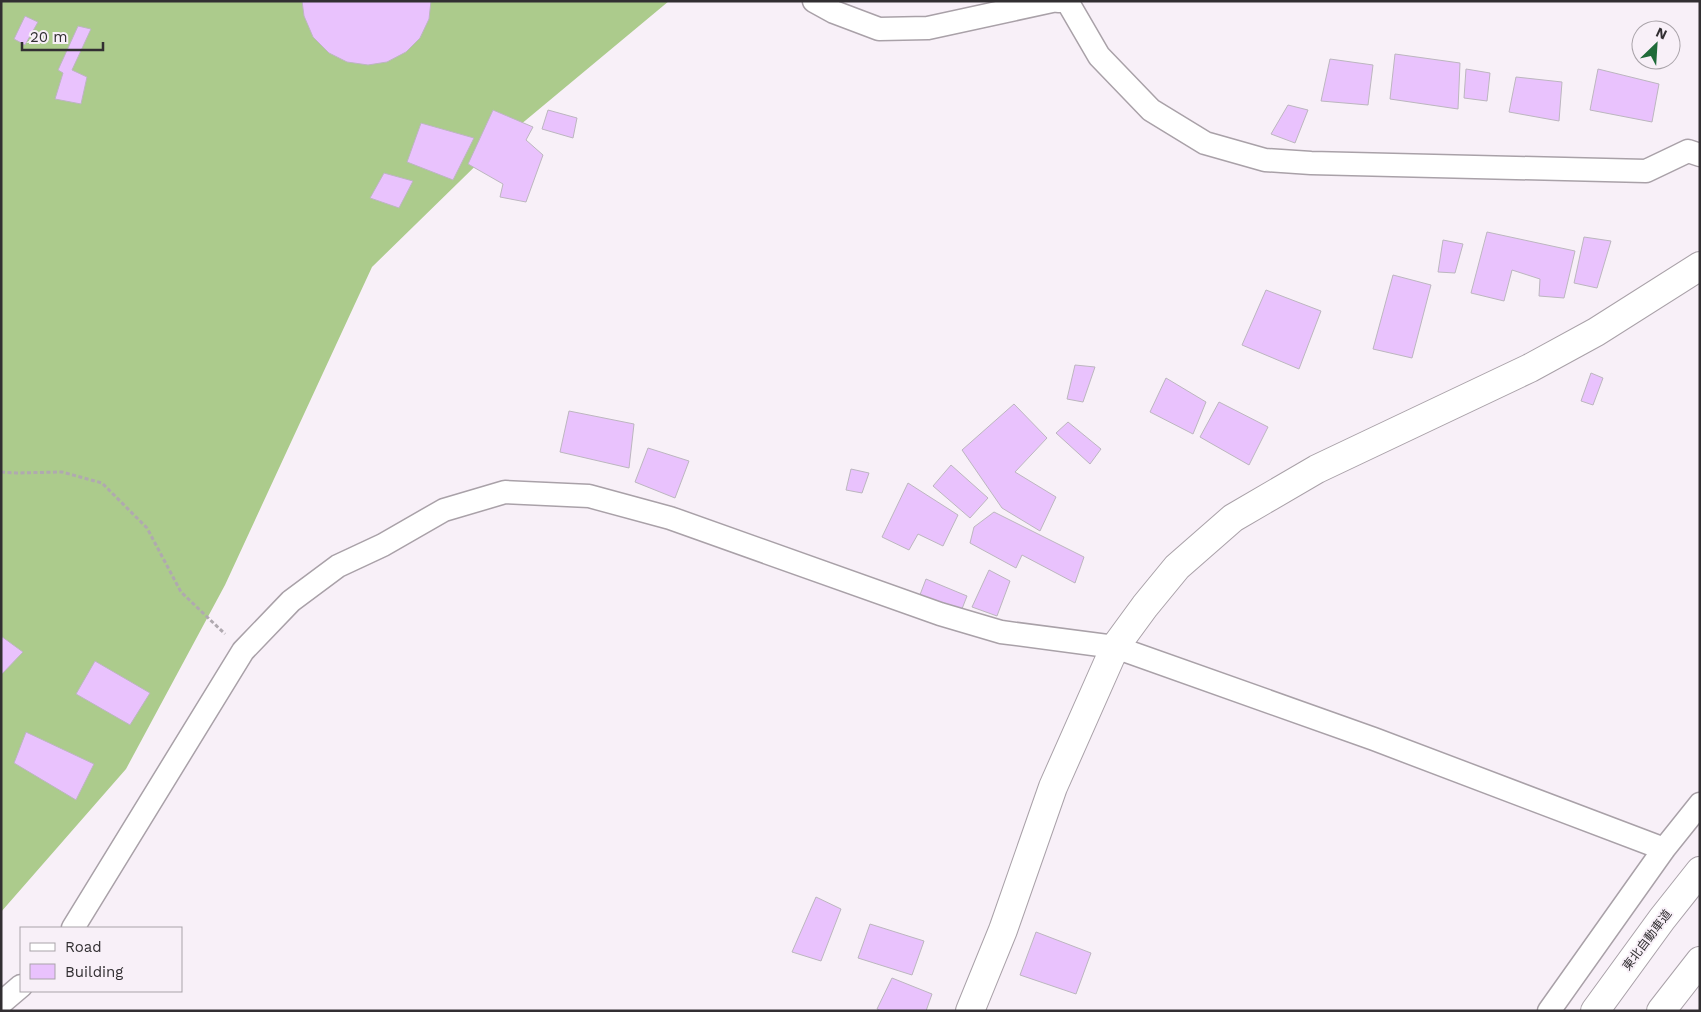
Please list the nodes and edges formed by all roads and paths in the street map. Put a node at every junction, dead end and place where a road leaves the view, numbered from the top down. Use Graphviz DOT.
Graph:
graph roads {
  1 [pos="814,1"];
  2 [pos="1052,1"];
  3 [pos="1058,1"];
  4 [pos="1700,155"];
  5 [pos="1700,266"];
  6 [pos="1,472"];
  7 [pos="1115,648"];
  8 [pos="243,651"];
  9 [pos="1700,804"];
  10 [pos="1664,849"];
  11 [pos="1700,871"];
  12 [pos="74,927"];
  13 [pos="1700,961"];
  14 [pos="20,987"];
  15 [pos="1,1003"];
  16 [pos="970,1011"];
  17 [pos="1549,1011"];
  18 [pos="1595,1011"];
  19 [pos="1661,1011"];
  1 -- 2 [label="street"];
  3 -- 4 [label="street"];
  5 -- 7 [label="main road"];
  6 -- 8 [label="path"];
  7 -- 8 [label="street"];
  7 -- 10 [label="street"];
  7 -- 16 [label="main road"];
  8 -- 12 [label="street"];
  9 -- 10 [label="street"];
  10 -- 17 [label="street"];
  11 -- 18 [label="main road, 東北自動車道"];
  13 -- 19 [label="main road"];
  14 -- 15 [label="street"];
}
